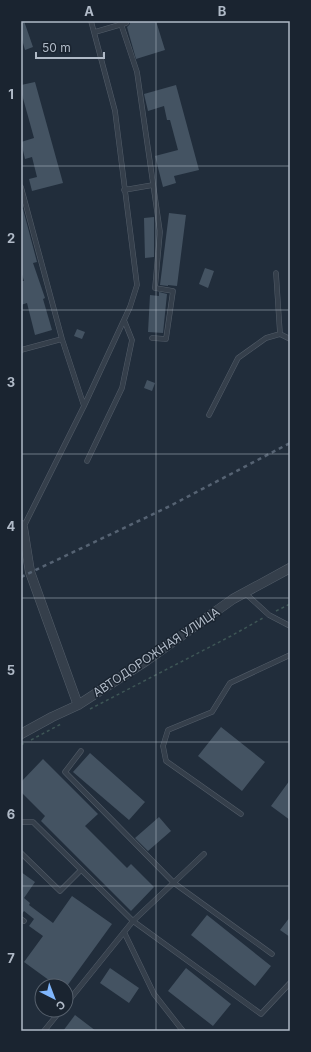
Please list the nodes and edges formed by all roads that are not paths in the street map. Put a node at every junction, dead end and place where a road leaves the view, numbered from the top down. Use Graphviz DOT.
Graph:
graph roads {
  1 [pos="91,21"];
  2 [pos="122,23"];
  3 [pos="95,32"];
  4 [pos="153,185"];
  5 [pos="21,187"];
  6 [pos="124,190"];
  7 [pos="276,273"];
  8 [pos="124,320"];
  9 [pos="280,334"];
  10 [pos="152,338"];
  11 [pos="290,338"];
  12 [pos="62,339"];
  13 [pos="21,350"];
  14 [pos="84,406"];
  15 [pos="209,415"];
  16 [pos="87,461"];
  17 [pos="22,527"];
  18 [pos="290,568"];
  19 [pos="245,593"];
  20 [pos="290,626"];
  21 [pos="290,655"];
  22 [pos="78,705"];
  23 [pos="21,734"];
  24 [pos="81,751"];
  25 [pos="241,814"];
  26 [pos="21,822"];
  27 [pos="21,853"];
  28 [pos="204,854"];
  29 [pos="81,870"];
  30 [pos="174,883"];
  31 [pos="133,921"];
  32 [pos="124,932"];
  33 [pos="272,954"];
  34 [pos="290,983"];
  35 [pos="74,994"];
  36 [pos="55,1018"];
  37 [pos="44,1031"];
  38 [pos="183,1031"];
  1 -- 3 [label="lane"];
  2 -- 3 [label="lane"];
  2 -- 4 [label="lane"];
  3 -- 6 [label="lane"];
  4 -- 6 [label="lane"];
  4 -- 10 [label="lane"];
  5 -- 12 [label="lane"];
  6 -- 8 [label="lane"];
  7 -- 9 [label="lane"];
  8 -- 14 [label="lane"];
  8 -- 16 [label="lane"];
  9 -- 11 [label="lane"];
  9 -- 15 [label="lane"];
  12 -- 13 [label="lane"];
  12 -- 14 [label="lane"];
  14 -- 17 [label="lane"];
  17 -- 22 [label="street"];
  18 -- 19 [label="street, АВТОДОРОЖНАЯ УЛИЦА"];
  19 -- 20 [label="lane"];
  19 -- 22 [label="street, АВТОДОРОЖНАЯ УЛИЦА"];
  21 -- 25 [label="lane"];
  22 -- 23 [label="street, АВТОДОРОЖНАЯ УЛИЦА"];
  24 -- 30 [label="lane"];
  26 -- 29 [label="lane"];
  27 -- 29 [label="lane"];
  28 -- 30 [label="lane"];
  29 -- 31 [label="lane"];
  30 -- 31 [label="lane"];
  30 -- 33 [label="lane"];
  31 -- 32 [label="lane"];
  31 -- 34 [label="lane"];
  32 -- 35 [label="lane"];
  32 -- 38 [label="lane"];
  36 -- 37 [label="lane"];
}
